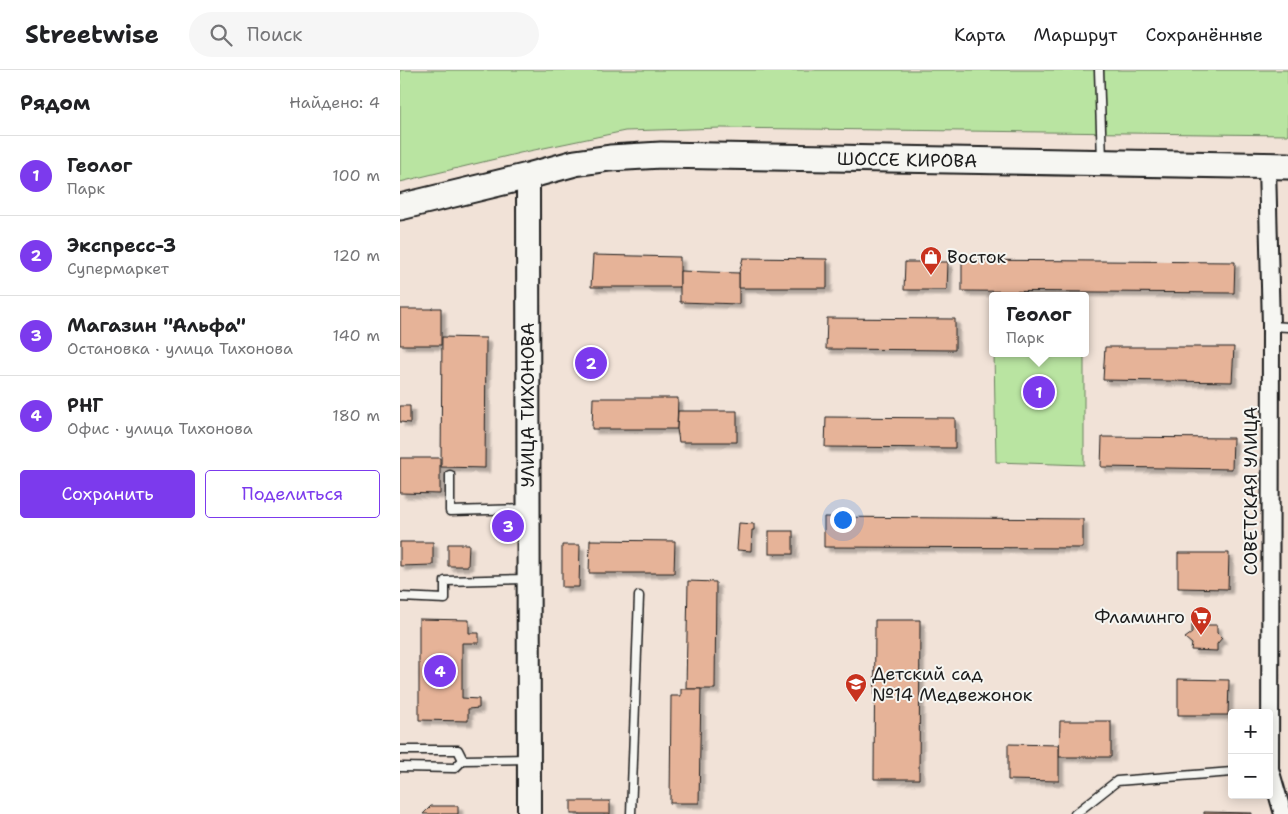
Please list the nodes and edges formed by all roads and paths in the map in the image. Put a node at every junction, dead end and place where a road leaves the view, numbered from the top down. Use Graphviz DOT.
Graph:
graph roads {
  1 [pos="1099,70"];
  2 [pos="1102,163"];
  3 [pos="1278,166"];
  4 [pos="528,176"];
  5 [pos="400,207"];
  6 [pos="1271,326"];
  7 [pos="1288,327"];
  8 [pos="450,475"];
  9 [pos="529,509"];
  10 [pos="529,579"];
  11 [pos="639,596"];
  12 [pos="400,598"];
  13 [pos="400,750"];
  14 [pos="1270,754"];
  15 [pos="529,759"];
  16 [pos="463,760"];
  17 [pos="400,767"];
  18 [pos="1228,772"];
  19 [pos="1273,779"];
  20 [pos="529,814"];
  21 [pos="631,814"];
  22 [pos="1075,814"];
  23 [pos="1284,814"];
  1 -- 2 [label="lane"];
  2 -- 3 [label="main road, ШОССЕ КИРОВА"];
  2 -- 4 [label="main road, ШОССЕ КИРОВА"];
  3 -- 6 [label="street, СОВЕТСКАЯ УЛИЦА"];
  4 -- 5 [label="main road, ШОССЕ КИРОВА"];
  4 -- 9 [label="main road, УЛИЦА ТИХОНОВА"];
  6 -- 7 [label="lane"];
  6 -- 14 [label="street, СОВЕТСКАЯ УЛИЦА"];
  8 -- 9 [label="lane"];
  9 -- 10 [label="main road, УЛИЦА ТИХОНОВА"];
  10 -- 12 [label="lane"];
  10 -- 15 [label="main road, УЛИЦА ТИХОНОВА"];
  11 -- 21 [label="lane"];
  13 -- 16 [label="lane"];
  15 -- 16 [label="lane"];
  15 -- 20 [label="main road, УЛИЦА ТИХОНОВА"];
  16 -- 17 [label="lane"];
  18 -- 22 [label="lane"];
  19 -- 23 [label="street, СОВЕТСКАЯ УЛИЦА"];
}
